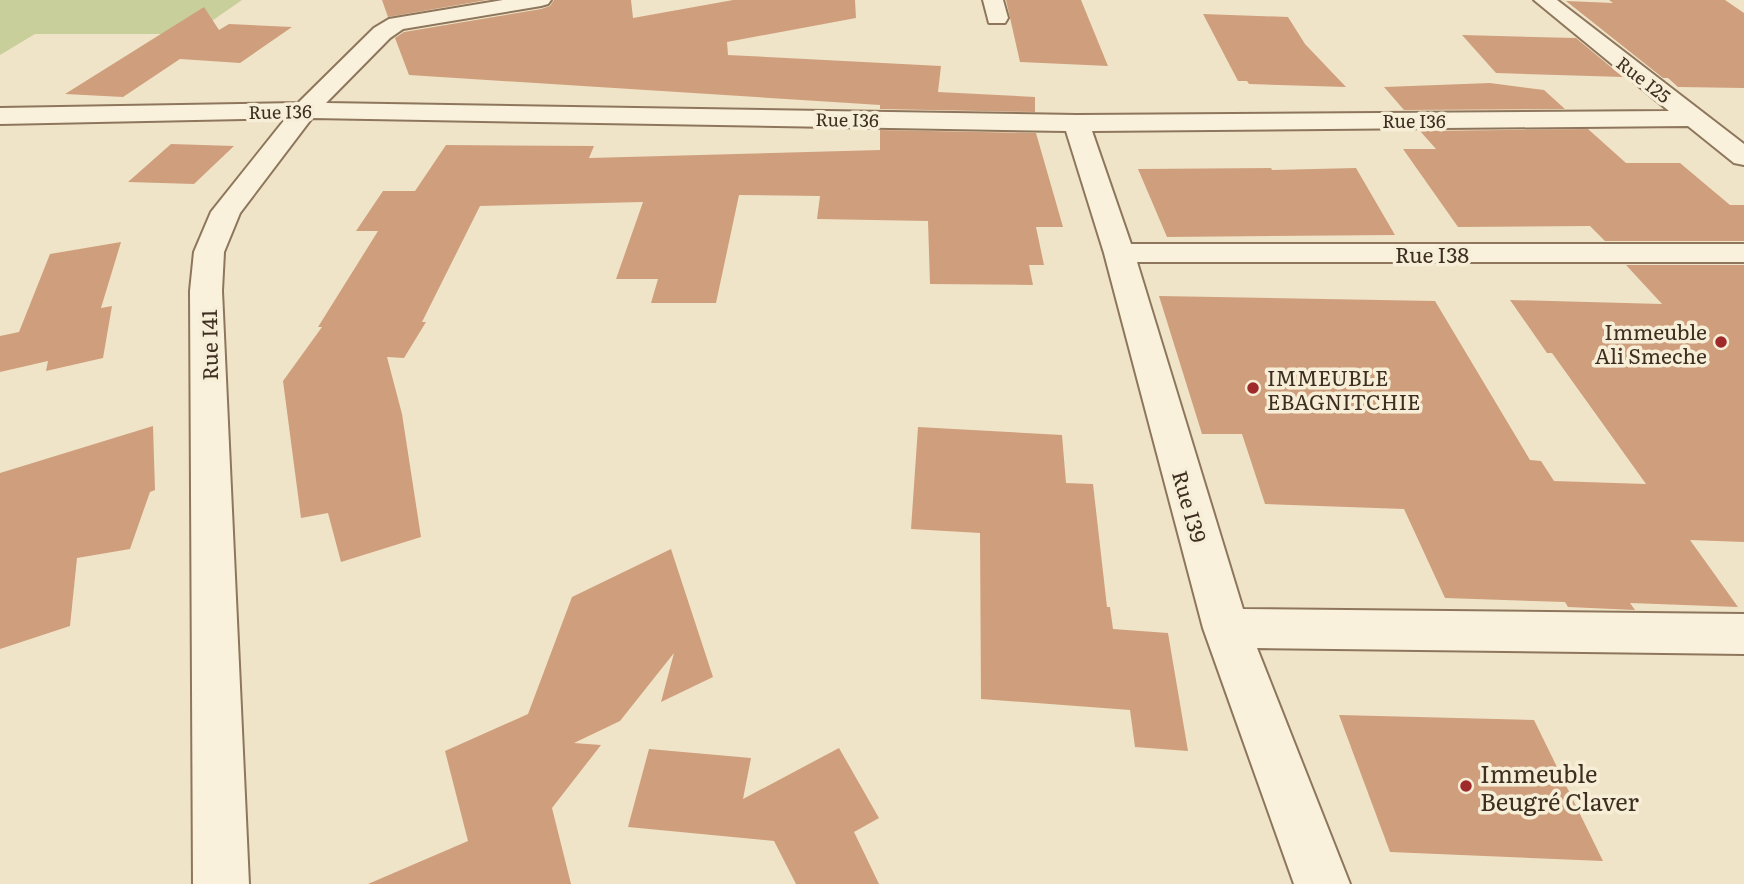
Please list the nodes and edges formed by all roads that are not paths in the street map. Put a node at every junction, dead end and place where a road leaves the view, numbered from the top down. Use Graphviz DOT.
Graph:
graph roads {
  1 [pos="541,0"];
  2 [pos="1544,0"];
  3 [pos="305,110"];
  4 [pos="0,116"];
  5 [pos="1694,118"];
  6 [pos="1077,123"];
  7 [pos="1744,157"];
  8 [pos="1119,253"];
  9 [pos="1744,253"];
  10 [pos="1226,628"];
  11 [pos="1744,634"];
  12 [pos="221,884"];
  13 [pos="1322,884"];
  1 -- 3 [label="street, Rue I41"];
  2 -- 5 [label="street, Rue I25"];
  3 -- 4 [label="street, Rue I36"];
  3 -- 6 [label="street, Rue I36"];
  3 -- 12 [label="street, Rue I41"];
  5 -- 6 [label="street, Rue I36"];
  5 -- 7 [label="street, Rue I25"];
  6 -- 8 [label="street, Rue I39"];
  8 -- 9 [label="street, Rue I38"];
  8 -- 10 [label="street, Rue I39"];
  10 -- 11 [label="street"];
  10 -- 13 [label="street, Rue I39"];
}
